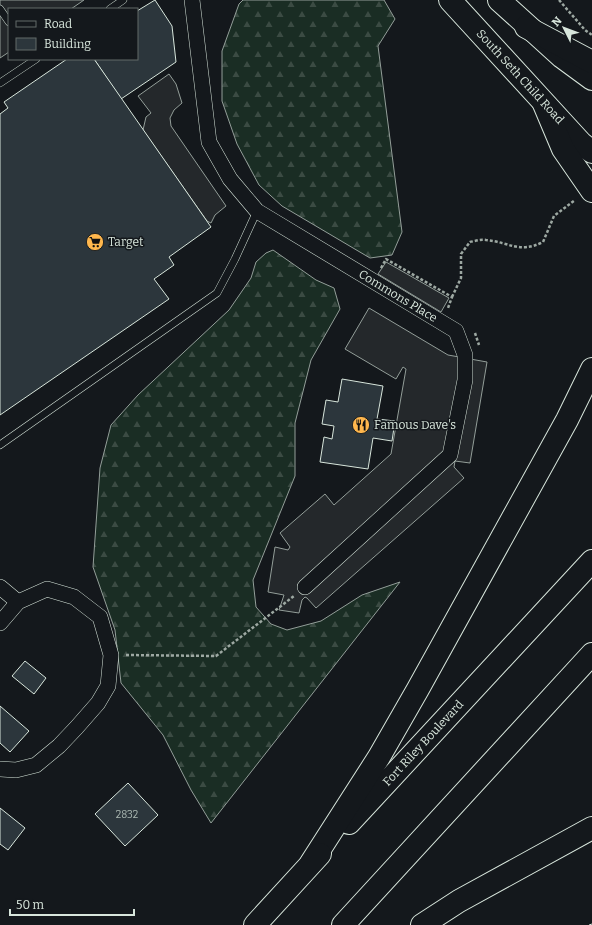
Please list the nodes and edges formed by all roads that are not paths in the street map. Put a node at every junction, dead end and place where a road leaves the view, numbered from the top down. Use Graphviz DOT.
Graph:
graph roads {
  1 [pos="124,0"];
  2 [pos="192,0"];
  3 [pos="450,0"];
  4 [pos="499,0"];
  5 [pos="112,8"];
  6 [pos="0,9"];
  7 [pos="8,21"];
  8 [pos="526,27"];
  9 [pos="33,60"];
  10 [pos="592,62"];
  11 [pos="592,79"];
  12 [pos="0,82"];
  13 [pos="544,104"];
  14 [pos="592,152"];
  15 [pos="592,190"];
  16 [pos="257,211"];
  17 [pos="592,369"];
  18 [pos="0,445"];
  19 [pos="592,561"];
  20 [pos="0,587"];
  21 [pos="305,588"];
  22 [pos="18,602"];
  23 [pos="0,623"];
  24 [pos="592,654"];
  25 [pos="0,769"];
  26 [pos="592,828"];
  27 [pos="311,863"];
  28 [pos="255,925"];
  29 [pos="343,925"];
  30 [pos="422,925"];
  1 -- 5 [label="lane"];
  2 -- 16 [label="street, Commons Place"];
  3 -- 13 [label="main road, South Seth Child Road"];
  4 -- 8 [label="main road"];
  6 -- 7 [label="lane"];
  8 -- 10 [label="main road"];
  8 -- 11 [label="main road"];
  9 -- 12 [label="lane"];
  13 -- 14 [label="main road, South Seth Child Road"];
  13 -- 15 [label="main road"];
  16 -- 18 [label="lane"];
  16 -- 21 [label="street, Commons Place"];
  17 -- 27 [label="main road"];
  19 -- 27 [label="main road, Fort Riley Boulevard"];
  20 -- 22 [label="street"];
  22 -- 23 [label="street"];
  22 -- 25 [label="street"];
  24 -- 29 [label="main road"];
  26 -- 30 [label="main road"];
  27 -- 28 [label="main road, Fort Riley Boulevard"];
}
